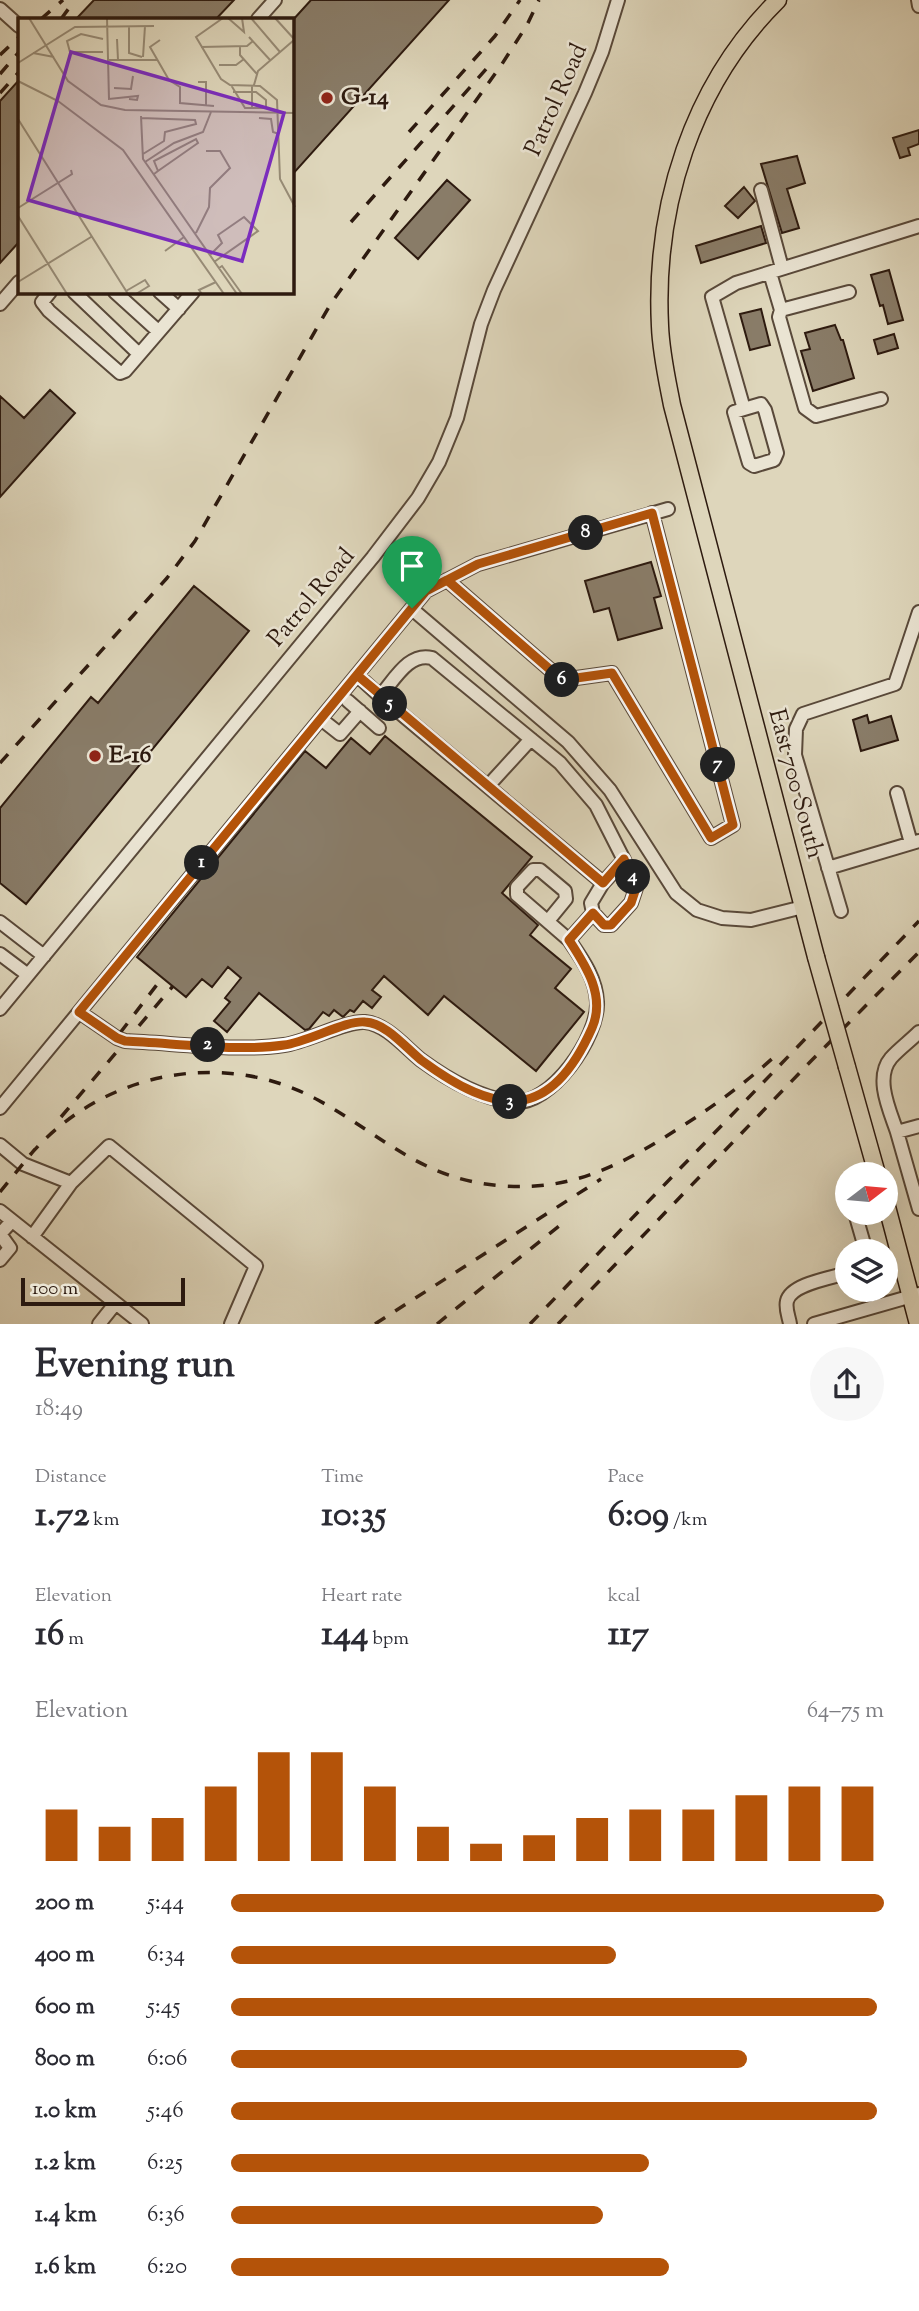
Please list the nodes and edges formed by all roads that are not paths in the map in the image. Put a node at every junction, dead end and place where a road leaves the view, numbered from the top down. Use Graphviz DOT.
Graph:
graph roads {
  1 [pos="275,0"];
  2 [pos="618,0"];
  3 [pos="778,0"];
  4 [pos="918,0"];
  5 [pos="919,6"];
  6 [pos="0,9"];
  7 [pos="259,18"];
  8 [pos="18,25"];
  9 [pos="761,190"];
  10 [pos="919,226"];
  11 [pos="776,270"];
  12 [pos="18,283"];
  13 [pos="849,292"];
  14 [pos="76,294"];
  15 [pos="117,294"];
  16 [pos="162,294"];
  17 [pos="191,294"];
  18 [pos="46,297"];
  19 [pos="0,304"];
  20 [pos="178,309"];
  21 [pos="781,310"];
  22 [pos="158,331"];
  23 [pos="139,354"];
  24 [pos="881,399"];
  25 [pos="744,409"];
  26 [pos="668,509"];
  27 [pos="652,513"];
  28 [pos="447,580"];
  29 [pos="412,608"];
  30 [pos="919,612"];
  31 [pos="357,675"];
  32 [pos="380,696"];
  33 [pos="348,701"];
  34 [pos="359,711"];
  35 [pos="321,719"];
  36 [pos="379,728"];
  37 [pos="531,739"];
  38 [pos="488,786"];
  39 [pos="897,793"];
  40 [pos="915,842"];
  41 [pos="624,859"];
  42 [pos="828,868"];
  43 [pos="603,883"];
  44 [pos="803,906"];
  45 [pos="841,911"];
  46 [pos="593,913"];
  47 [pos="548,921"];
  48 [pos="0,922"];
  49 [pos="569,940"];
  50 [pos="0,954"];
  51 [pos="44,956"];
  52 [pos="29,975"];
  53 [pos="0,1009"];
  54 [pos="79,1012"];
  55 [pos="919,1032"];
  56 [pos="0,1108"];
  57 [pos="919,1126"];
  58 [pos="897,1132"];
  59 [pos="0,1145"];
  60 [pos="874,1162"];
  61 [pos="71,1183"];
  62 [pos="919,1209"];
  63 [pos="0,1211"];
  64 [pos="12,1221"];
  65 [pos="893,1225"];
  66 [pos="0,1234"];
  67 [pos="32,1237"];
  68 [pos="0,1260"];
  69 [pos="835,1277"];
  70 [pos="915,1295"];
  71 [pos="115,1304"];
  72 [pos="833,1322"];
  73 [pos="99,1324"];
  74 [pos="142,1324"];
  75 [pos="231,1324"];
  76 [pos="790,1324"];
  77 [pos="814,1324"];
  78 [pos="918,1324"];
  1 -- 7 [label="street"];
  2 -- 51 [label="street, Patrol Road"];
  3 -- 44 [label="main road, East 700 South"];
  4 -- 5 [label="street"];
  6 -- 8 [label="street"];
  9 -- 11 [label="street"];
  10 -- 11 [label="street"];
  11 -- 21 [label="street"];
  11 -- 25 [label="street"];
  12 -- 19 [label="street"];
  13 -- 21 [label="street"];
  14 -- 23 [label="street"];
  15 -- 22 [label="street"];
  16 -- 20 [label="street"];
  17 -- 20 [label="street"];
  18 -- 23 [label="street"];
  20 -- 22 [label="street"];
  21 -- 24 [label="street"];
  22 -- 23 [label="street"];
  25 -- 25 [label="street"];
  26 -- 27 [label="street"];
  27 -- 28 [label="street"];
  27 -- 28 [label="street"];
  28 -- 29 [label="street"];
  29 -- 31 [label="street"];
  29 -- 44 [label="street"];
  30 -- 42 [label="street"];
  31 -- 32 [label="street"];
  31 -- 35 [label="street"];
  32 -- 37 [label="street"];
  32 -- 38 [label="street"];
  33 -- 34 [label="street"];
  34 -- 35 [label="street"];
  34 -- 36 [label="street"];
  35 -- 54 [label="street"];
  37 -- 38 [label="street"];
  37 -- 41 [label="street"];
  38 -- 43 [label="street"];
  39 -- 40 [label="street"];
  40 -- 42 [label="street"];
  41 -- 43 [label="street"];
  41 -- 46 [label="street"];
  42 -- 45 [label="street"];
  43 -- 46 [label="street"];
  44 -- 60 [label="main road, East 700 South, bridge"];
  46 -- 49 [label="street"];
  47 -- 47 [label="street"];
  47 -- 49 [label="street"];
  48 -- 51 [label="street"];
  49 -- 54 [label="street"];
  50 -- 52 [label="street"];
  51 -- 52 [label="street, Patrol Road"];
  52 -- 53 [label="street, Patrol Road"];
  54 -- 56 [label="street"];
  55 -- 58 [label="street"];
  57 -- 58 [label="street"];
  58 -- 62 [label="street"];
  59 -- 61 [label="street"];
  61 -- 67 [label="street"];
  61 -- 75 [label="street"];
  63 -- 64 [label="street"];
  64 -- 66 [label="street"];
  64 -- 67 [label="street"];
  65 -- 70 [label="main road"];
  66 -- 68 [label="street"];
  67 -- 71 [label="street"];
  69 -- 76 [label="street"];
  70 -- 72 [label="street"];
  70 -- 78 [label="main road"];
  71 -- 73 [label="street"];
  71 -- 74 [label="street"];
  72 -- 77 [label="street"];
}
